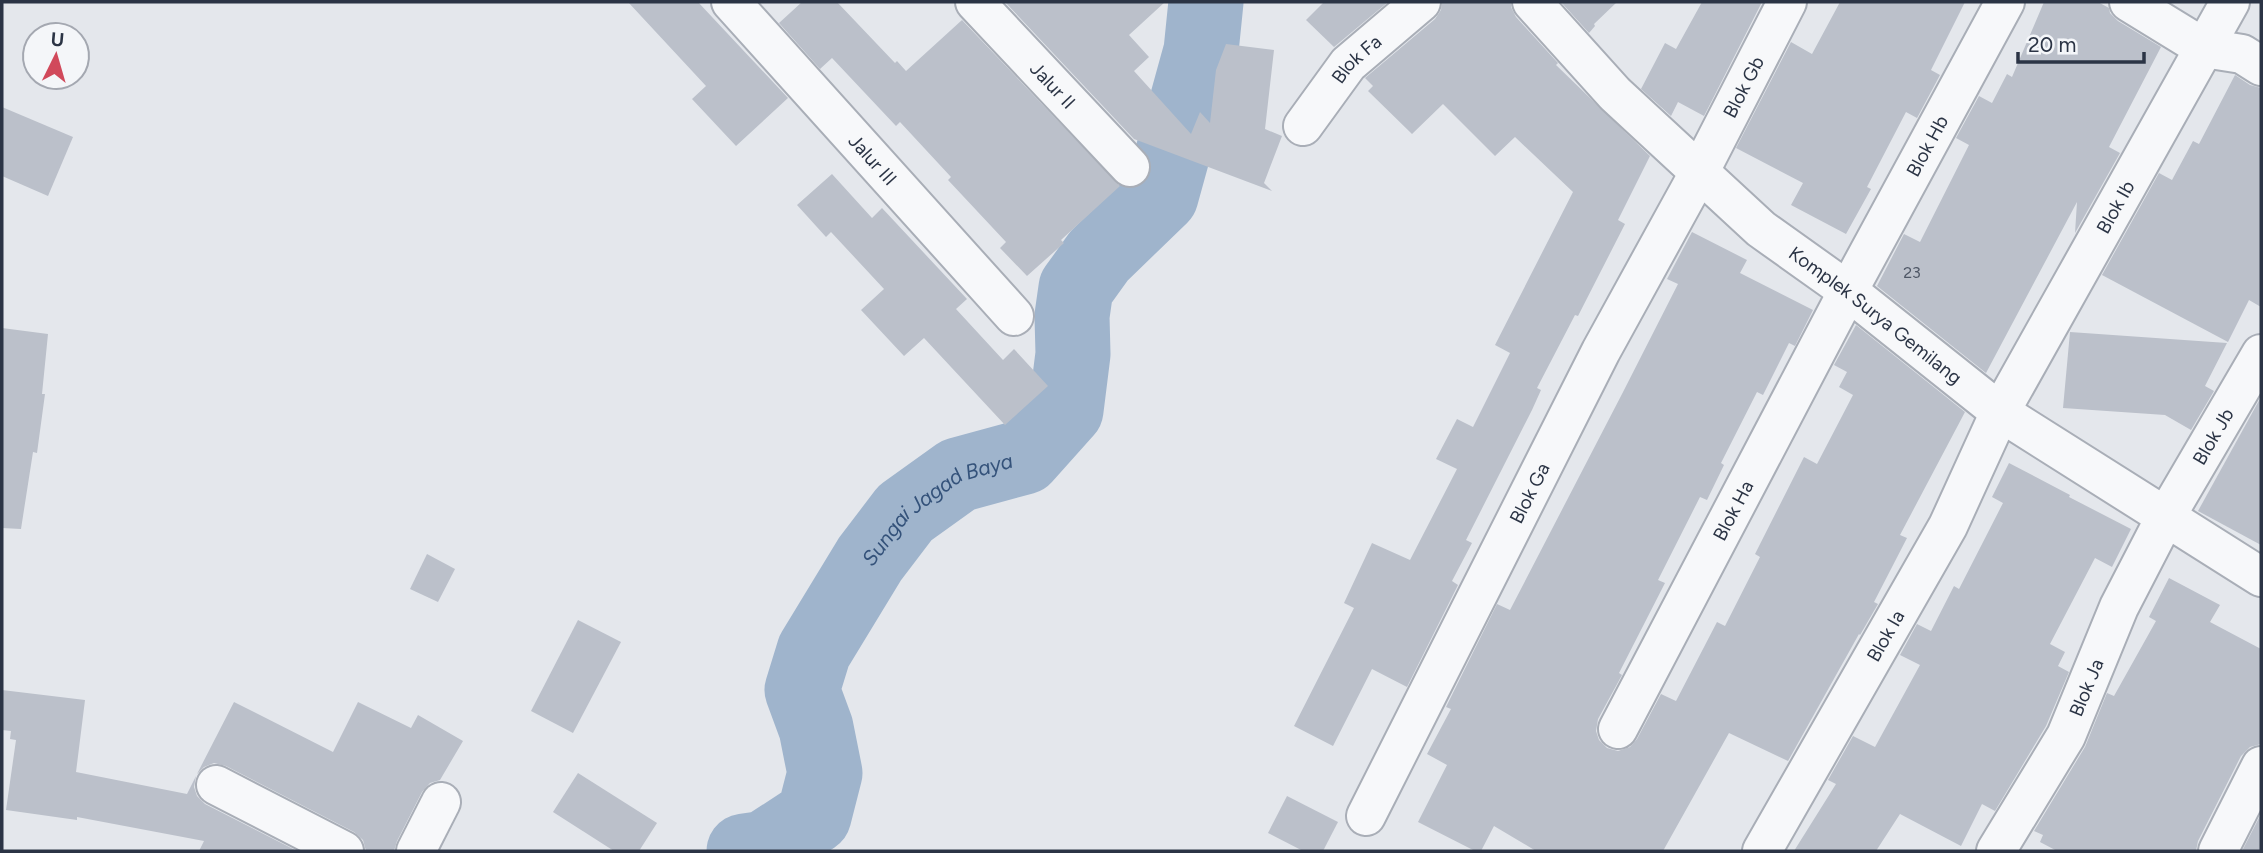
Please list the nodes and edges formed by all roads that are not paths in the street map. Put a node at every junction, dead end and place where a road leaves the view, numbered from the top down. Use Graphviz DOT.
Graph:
graph roads {
  1 [pos="975,2"];
  2 [pos="1421,2"];
  3 [pos="1532,2"];
  4 [pos="1787,2"];
  5 [pos="2005,2"];
  6 [pos="2129,2"];
  7 [pos="2230,2"];
  8 [pos="737,4"];
  9 [pos="2204,48"];
  10 [pos="2261,66"];
  11 [pos="1303,126"];
  12 [pos="1130,167"];
  13 [pos="1700,172"];
  14 [pos="1848,291"];
  15 [pos="1014,316"];
  16 [pos="2261,354"];
  17 [pos="2000,412"];
  18 [pos="2165,517"];
  19 [pos="2261,577"];
  20 [pos="1618,729"];
  21 [pos="2261,766"];
  22 [pos="216,785"];
  23 [pos="441,802"];
  24 [pos="1366,816"];
  25 [pos="344,851"];
  26 [pos="416,851"];
  27 [pos="1762,851"];
  28 [pos="1996,851"];
  29 [pos="2218,851"];
  1 -- 12 [label="street, Jalur II"];
  2 -- 11 [label="street, Blok Fa"];
  3 -- 13 [label="street, Komplek Surya Gemilang"];
  4 -- 13 [label="street, Blok Gb"];
  5 -- 14 [label="street, Blok Hb"];
  6 -- 9 [label="street"];
  7 -- 9 [label="street, Blok Ib"];
  8 -- 15 [label="street, Jalur III"];
  9 -- 10 [label="street"];
  9 -- 17 [label="street, Blok Ib"];
  13 -- 14 [label="street, Komplek Surya Gemilang"];
  13 -- 24 [label="street, Blok Ga"];
  14 -- 17 [label="street, Komplek Surya Gemilang"];
  14 -- 20 [label="street, Blok Ha"];
  16 -- 18 [label="street, Blok Jb"];
  17 -- 18 [label="street, Komplek Surya Gemilang"];
  17 -- 27 [label="street, Blok Ia"];
  18 -- 19 [label="street, Komplek Surya Gemilang"];
  18 -- 28 [label="street, Blok Ja"];
  21 -- 29 [label="street"];
  22 -- 25 [label="street"];
  23 -- 26 [label="street"];
}
